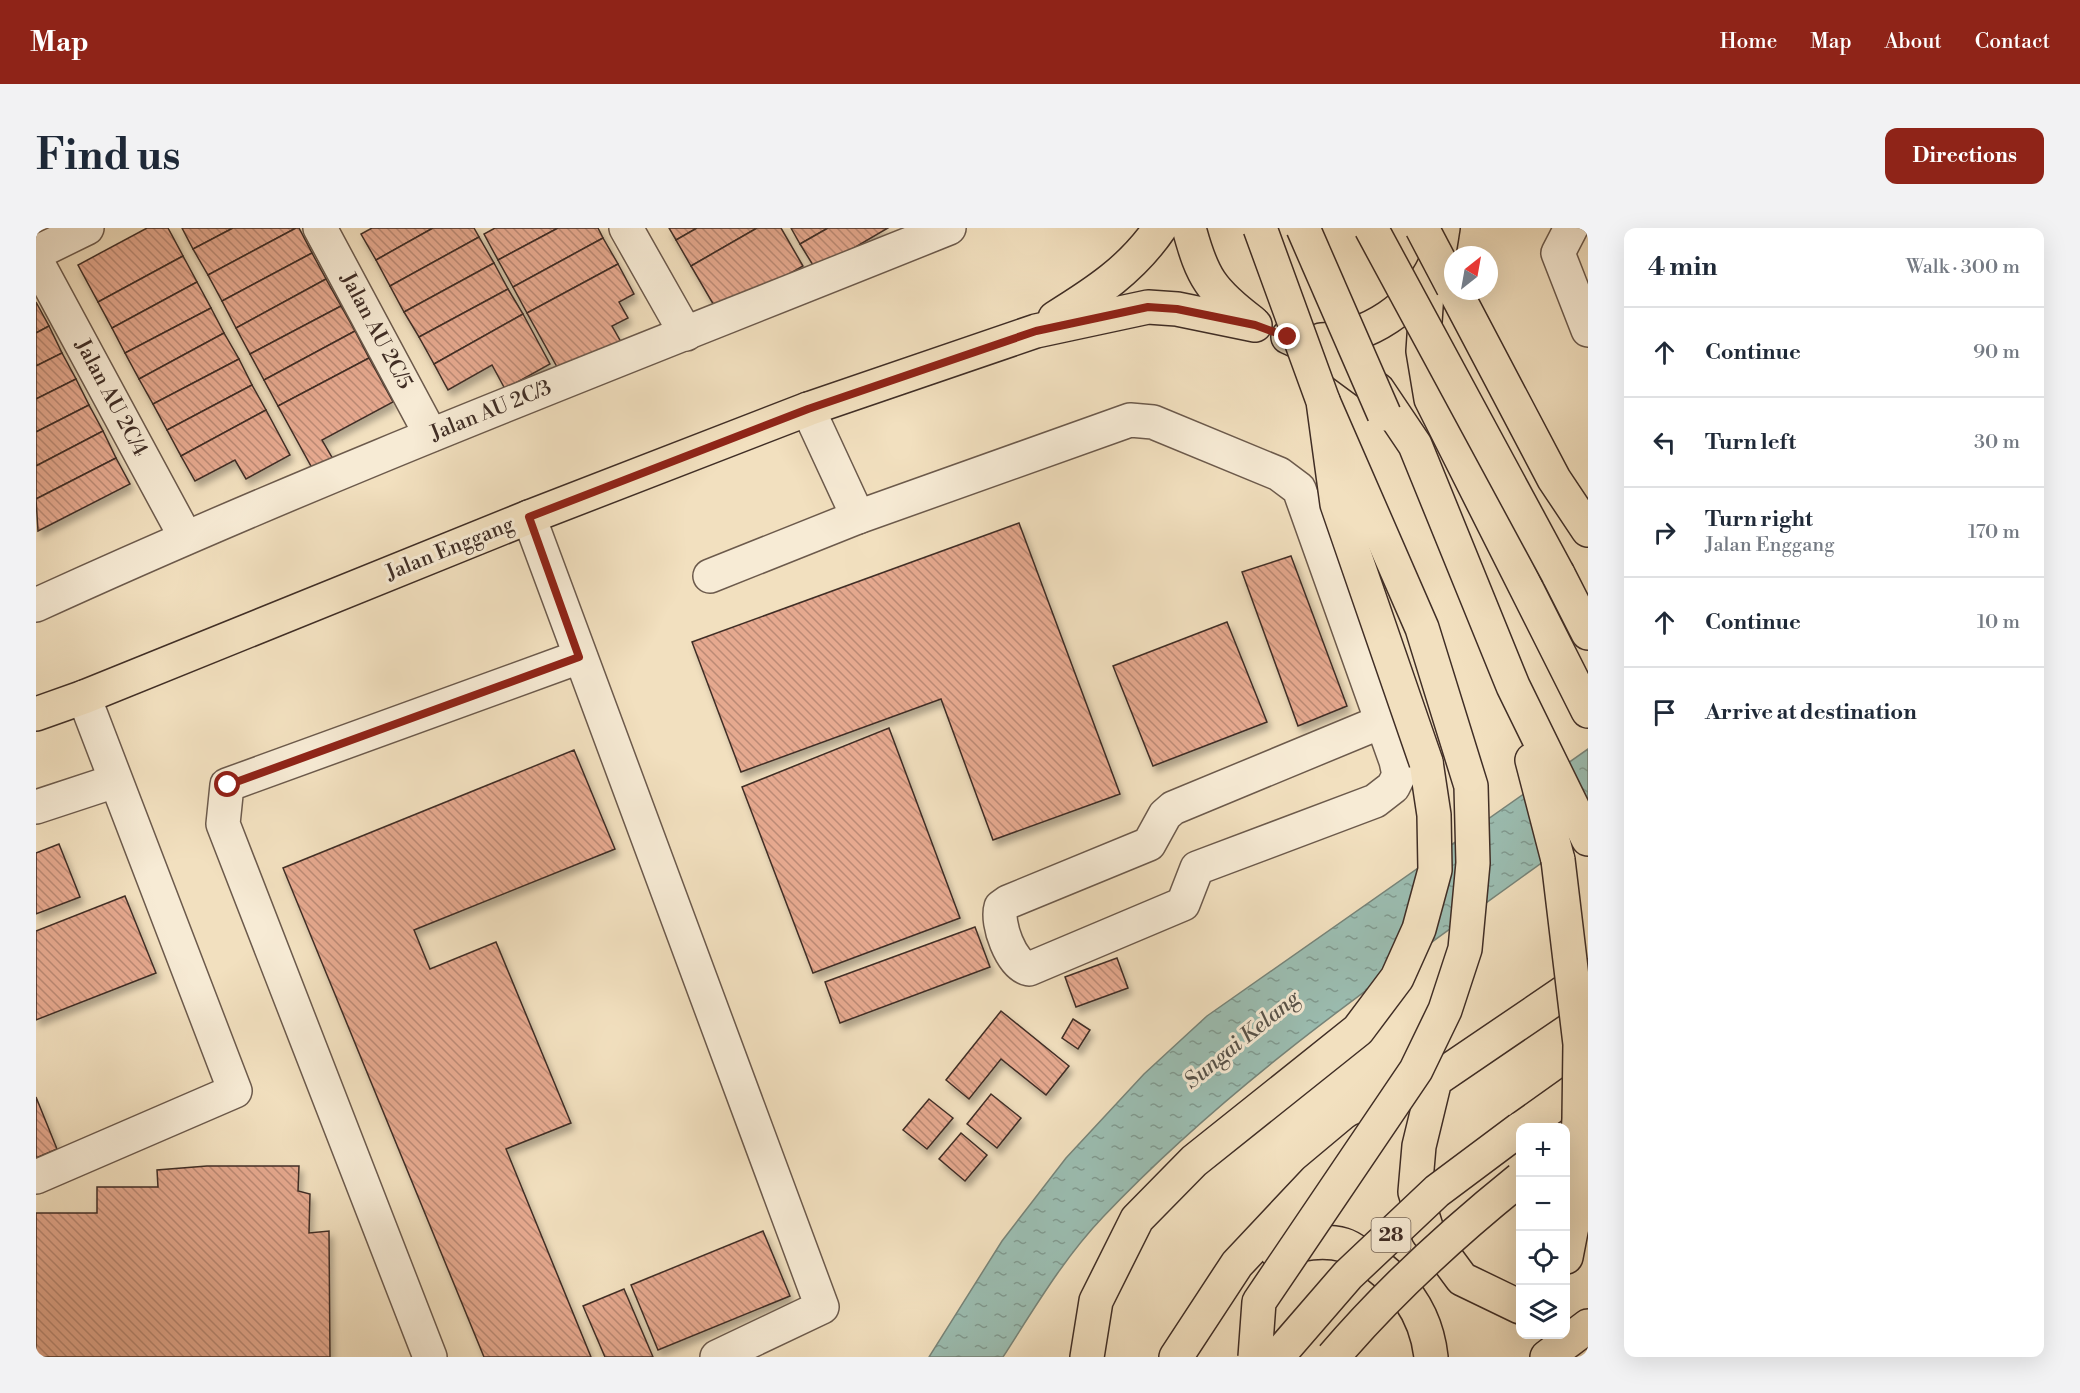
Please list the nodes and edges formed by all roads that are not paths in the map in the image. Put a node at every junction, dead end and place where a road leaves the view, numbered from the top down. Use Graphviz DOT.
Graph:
graph roads {
  1 [pos="87,228"];
  2 [pos="320,228"];
  3 [pos="626,228"];
  4 [pos="1160,228"];
  5 [pos="1189,228"];
  6 [pos="1260,228"];
  7 [pos="1303,228"];
  8 [pos="1371,228"];
  9 [pos="1422,228"];
  10 [pos="1443,228"];
  11 [pos="1466,228"];
  12 [pos="1571,228"];
  13 [pos="938,230"];
  14 [pos="36,253"];
  15 [pos="36,260"];
  16 [pos="1443,279"];
  17 [pos="1255,325"];
  18 [pos="1588,330"];
  19 [pos="1036,331"];
  20 [pos="686,334"];
  21 [pos="1288,337"];
  22 [pos="1323,400"];
  23 [pos="808,409"];
  24 [pos="431,435"];
  25 [pos="529,517"];
  26 [pos="858,517"];
  27 [pos="1588,530"];
  28 [pos="185,536"];
  29 [pos="710,576"];
  30 [pos="36,604"];
  31 [pos="1588,633"];
  32 [pos="579,657"];
  33 [pos="84,697"];
  34 [pos="1588,711"];
  35 [pos="36,714"];
  36 [pos="1383,721"];
  37 [pos="115,781"];
  38 [pos="36,807"];
  39 [pos="1588,839"];
  40 [pos="1588,976"];
  41 [pos="1435,1080"];
  42 [pos="1588,1081"];
  43 [pos="1528,1123"];
  44 [pos="1516,1132"];
  45 [pos="1588,1133"];
  46 [pos="1570,1144"];
  47 [pos="36,1178"];
  48 [pos="1516,1183"];
  49 [pos="1570,1236"];
  50 [pos="1237,1264"];
  51 [pos="1516,1305"];
  52 [pos="1581,1329"];
  53 [pos="1545,1339"];
  54 [pos="723,1356"];
  55 [pos="429,1357"];
  56 [pos="1088,1357"];
  57 [pos="1176,1357"];
  58 [pos="1255,1357"];
  59 [pos="1277,1357"];
  60 [pos="1333,1357"];
  61 [pos="1431,1357"];
  62 [pos="1539,1357"];
  63 [pos="1547,1357"];
  1 -- 14 [label="street"];
  2 -- 24 [label="street, Jalan AU 2C/5"];
  3 -- 20 [label="street"];
  4 -- 19 [label="main road, Jalan Enggang"];
  5 -- 17 [label="main road"];
  6 -- 22 [label="main road, bridge"];
  7 -- 49 [label="main road, bridge"];
  8 -- 31 [label="main road, bridge"];
  9 -- 16 [label="main road, bridge"];
  10 -- 16 [label="main road"];
  11 -- 16 [label="main road"];
  12 -- 18 [label="street"];
  13 -- 20 [label="street, Jalan AU 2C/3"];
  15 -- 28 [label="street, Jalan AU 2C/4"];
  16 -- 21 [label="main road"];
  16 -- 27 [label="main road"];
  16 -- 34 [label="main road"];
  17 -- 19 [label="main road, Jalan Enggang"];
  17 -- 21 [label="main road"];
  19 -- 23 [label="main road, Jalan Enggang"];
  20 -- 24 [label="street, Jalan AU 2C/3"];
  21 -- 39 [label="main road"];
  22 -- 56 [label="main road, bridge"];
  22 -- 58 [label="main road, bridge"];
  23 -- 25 [label="main road, Jalan Enggang"];
  23 -- 26 [label="street"];
  24 -- 28 [label="street, Jalan AU 2C/3"];
  25 -- 32 [label="street"];
  25 -- 33 [label="main road, Jalan Enggang"];
  26 -- 29 [label="street"];
  26 -- 36 [label="street"];
  28 -- 30 [label="street, Jalan AU 2C/3"];
  32 -- 54 [label="street"];
  32 -- 55 [label="street"];
  33 -- 35 [label="main road, Jalan Enggang"];
  33 -- 37 [label="street"];
  36 -- 36 [label="street"];
  37 -- 38 [label="street"];
  37 -- 47 [label="street"];
  40 -- 41 [label="main road"];
  41 -- 50 [label="main road"];
  41 -- 51 [label="main road"];
  42 -- 43 [label="main road, 28"];
  44 -- 59 [label="main road, 28, bridge"];
  45 -- 46 [label="main road"];
  48 -- 60 [label="main road, 28, bridge"];
  50 -- 57 [label="main road"];
  50 -- 61 [label="main road"];
  52 -- 63 [label="main road"];
  53 -- 62 [label="main road"];
}
